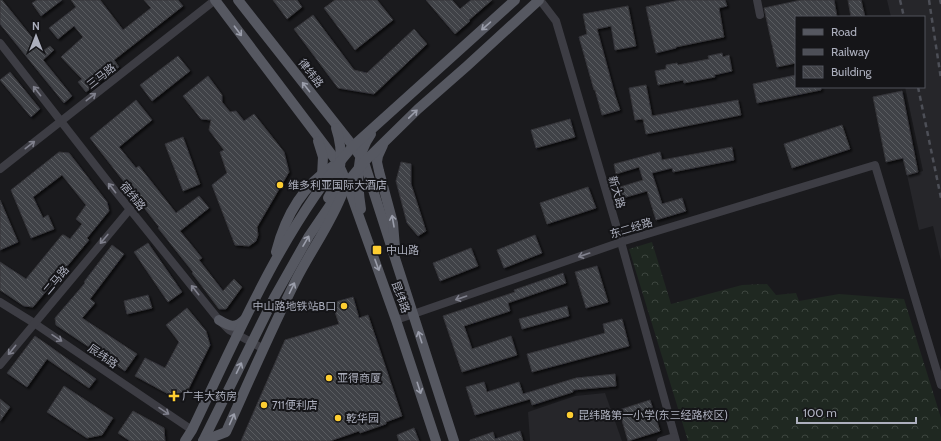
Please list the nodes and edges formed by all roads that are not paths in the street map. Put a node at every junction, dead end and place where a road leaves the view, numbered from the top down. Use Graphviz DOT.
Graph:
graph roads {
  1 [pos="208,0"];
  2 [pos="215,0"];
  3 [pos="238,0"];
  4 [pos="515,0"];
  5 [pos="540,0"];
  6 [pos="757,0"];
  7 [pos="760,15"];
  8 [pos="194,16"];
  9 [pos="0,43"];
  10 [pos="385,116"];
  11 [pos="330,118"];
  12 [pos="61,121"];
  13 [pos="315,133"];
  14 [pos="385,141"];
  15 [pos="353,146"];
  16 [pos="361,162"];
  17 [pos="340,163"];
  18 [pos="0,169"];
  19 [pos="323,173"];
  20 [pos="347,183"];
  21 [pos="319,190"];
  22 [pos="338,206"];
  23 [pos="130,210"];
  24 [pos="318,222"];
  25 [pos="364,229"];
  26 [pos="621,242"];
  27 [pos="395,260"];
  28 [pos="273,262"];
  29 [pos="0,302"];
  30 [pos="412,314"];
  31 [pos="245,318"];
  32 [pos="219,320"];
  33 [pos="396,320"];
  34 [pos="34,323"];
  35 [pos="238,334"];
  36 [pos="252,342"];
  37 [pos="262,348"];
  38 [pos="0,365"];
  39 [pos="941,385"];
  40 [pos="192,430"];
  41 [pos="675,439"];
  42 [pos="185,441"];
  43 [pos="203,441"];
  44 [pos="436,441"];
  45 [pos="454,441"];
  46 [pos="661,441"];
  1 -- 8 [label="street"];
  2 -- 8 [label="street, 三马路"];
  2 -- 13 [label="main road, one-way"];
  11 -- 3 [label="main road, 律纬路, one-way"];
  4 -- 10 [label="main road, one-way"];
  14 -- 5 [label="main road, one-way"];
  5 -- 26 [label="street, 新大路"];
  6 -- 7 [label="street"];
  12 -- 8 [label="street, 三马路, one-way"];
  12 -- 9 [label="street, 宿纬路, one-way"];
  10 -- 15 [label="main road"];
  10 -- 16 [label="main road"];
  11 -- 15 [label="main road, 律纬路"];
  11 -- 17 [label="main road"];
  18 -- 12 [label="street, 三马路, one-way"];
  23 -- 12 [label="street, 宿纬路, one-way"];
  13 -- 17 [label="main road"];
  13 -- 19 [label="main road"];
  14 -- 16 [label="main road"];
  27 -- 14 [label="main road, one-way"];
  15 -- 16 [label="main road, 律纬路"];
  15 -- 17 [label="main road"];
  16 -- 20 [label="main road"];
  16 -- 25 [label="main road"];
  16 -- 27 [label="main road, 昆纬路"];
  17 -- 19 [label="main road"];
  17 -- 20 [label="main road, 昆纬路"];
  17 -- 21 [label="main road"];
  17 -- 24 [label="main road"];
  19 -- 21 [label="main road"];
  19 -- 28 [label="main road"];
  20 -- 22 [label="main road"];
  20 -- 24 [label="main road"];
  20 -- 25 [label="main road, 昆纬路"];
  21 -- 28 [label="main road"];
  22 -- 24 [label="main road"];
  22 -- 25 [label="main road"];
  37 -- 22 [label="main road, one-way"];
  32 -- 23 [label="street, 宿纬路, one-way"];
  23 -- 34 [label="street, 二马路, one-way"];
  36 -- 24 [label="main road, one-way"];
  25 -- 33 [label="main road, 昆纬路, one-way"];
  26 -- 30 [label="street, 东二经路, one-way"];
  26 -- 39 [label="street, 东二经路"];
  26 -- 41 [label="street, 新大路"];
  27 -- 30 [label="main road, 昆纬路"];
  28 -- 31 [label="main road"];
  29 -- 34 [label="street, 辰纬路"];
  30 -- 33 [label="street, 东二经路"];
  45 -- 30 [label="main road, 昆纬路, one-way"];
  31 -- 32 [label="main road"];
  31 -- 35 [label="main road"];
  32 -- 35 [label="street, 宿纬路"];
  33 -- 44 [label="main road, 昆纬路, one-way"];
  34 -- 38 [label="street, 二马路, one-way"];
  34 -- 40 [label="street, 辰纬路, one-way"];
  35 -- 36 [label="street, 宿纬路"];
  35 -- 40 [label="main road"];
  36 -- 37 [label="street, 宿纬路"];
  43 -- 36 [label="main road, one-way"];
  43 -- 37 [label="main road, one-way"];
  40 -- 42 [label="main road"];
  41 -- 46 [label="street"];
}
